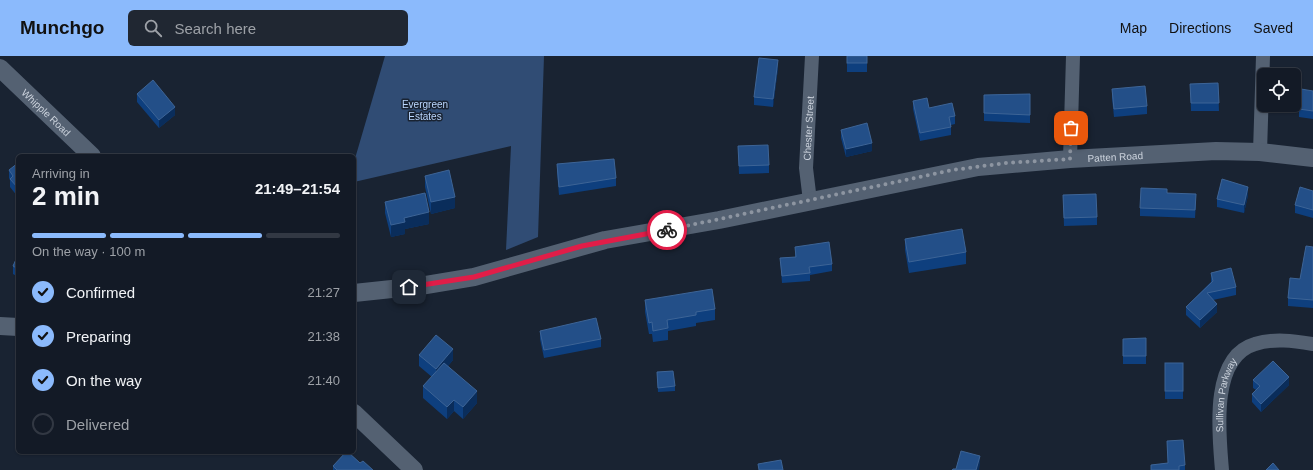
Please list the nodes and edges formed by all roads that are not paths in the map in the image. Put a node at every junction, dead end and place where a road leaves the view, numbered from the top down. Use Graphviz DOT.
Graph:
graph roads {
  1 [pos="812,56"];
  2 [pos="1073,56"];
  3 [pos="1263,56"];
  4 [pos="0,68"];
  5 [pos="1260,152"];
  6 [pos="90,154"];
  7 [pos="1313,158"];
  8 [pos="1070,159"];
  9 [pos="810,201"];
  10 [pos="356,293"];
  11 [pos="0,326"];
  12 [pos="16,327"];
  13 [pos="1313,344"];
  14 [pos="356,415"];
  15 [pos="414,470"];
  16 [pos="1222,470"];
  1 -- 9 [label="street, Chester Street"];
  2 -- 8 [label="street"];
  3 -- 5 [label="street"];
  4 -- 6 [label="street, Whipple Road"];
  5 -- 7 [label="street, Patten Road"];
  5 -- 8 [label="street, Patten Road"];
  8 -- 9 [label="street, Patten Road"];
  9 -- 10 [label="street, Patten Road"];
  11 -- 12 [label="street"];
  13 -- 16 [label="street, Sullivan Parkway"];
  14 -- 15 [label="street"];
}
